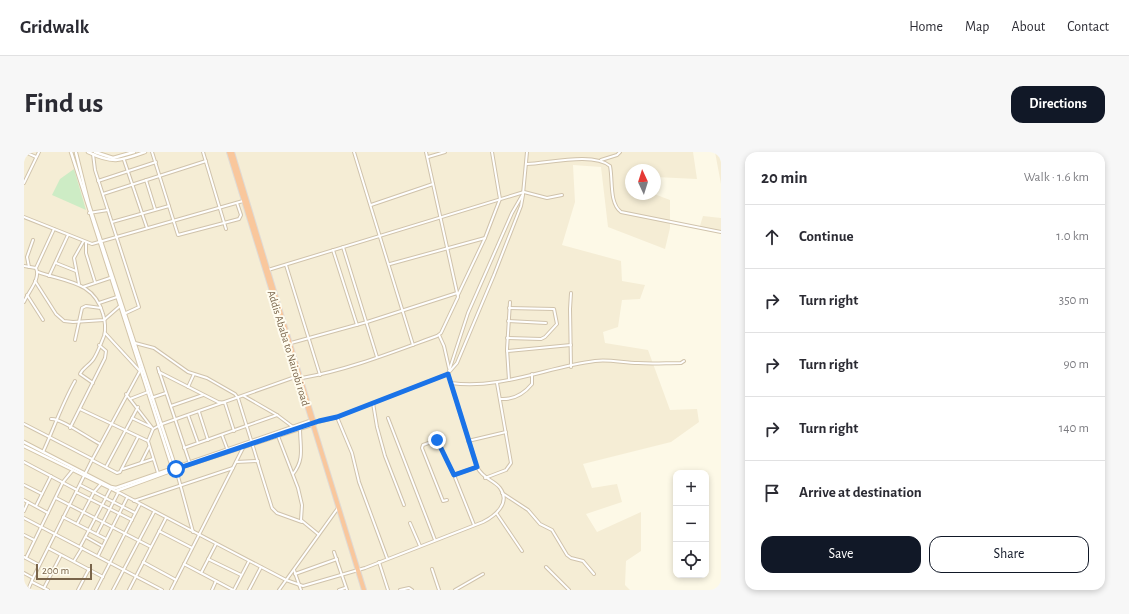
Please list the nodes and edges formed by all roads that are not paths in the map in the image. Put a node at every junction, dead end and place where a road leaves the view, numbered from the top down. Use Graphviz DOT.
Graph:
graph roads {
  1 [pos="25,152"];
  2 [pos="39,152"];
  3 [pos="71,152"];
  4 [pos="77,152"];
  5 [pos="88,152"];
  6 [pos="134,152"];
  7 [pos="145,152"];
  8 [pos="152,152"];
  9 [pos="203,152"];
  10 [pos="229,152"];
  11 [pos="232,152"];
  12 [pos="354,152"];
  13 [pos="426,152"];
  14 [pos="445,152"];
  15 [pos="492,152"];
  16 [pos="527,152"];
  17 [pos="620,152"];
  18 [pos="94,153"];
  19 [pos="36,157"];
  20 [pos="428,157"];
  21 [pos="122,159"];
  22 [pos="601,160"];
  23 [pos="156,162"];
  24 [pos="206,162"];
  25 [pos="527,164"];
  26 [pos="128,171"];
  27 [pos="160,176"];
  28 [pos="146,180"];
  29 [pos="98,181"];
  30 [pos="24,183"];
  31 [pos="433,184"];
  32 [pos="133,185"];
  33 [pos="524,193"];
  34 [pos="103,194"];
  35 [pos="562,195"];
  36 [pos="500,199"];
  37 [pos="244,201"];
  38 [pos="237,203"];
  39 [pos="371,205"];
  40 [pos="169,206"];
  41 [pos="219,208"];
  42 [pos="155,209"];
  43 [pos="108,210"];
  44 [pos="90,213"];
  45 [pos="142,214"];
  46 [pos="24,217"];
  47 [pos="441,217"];
  48 [pos="174,220"];
  49 [pos="112,222"];
  50 [pos="224,222"];
  51 [pos="147,228"];
  52 [pos="54,229"];
  53 [pos="226,229"];
  54 [pos="721,232"];
  55 [pos="68,235"];
  56 [pos="380,236"];
  57 [pos="117,238"];
  58 [pos="485,238"];
  59 [pos="33,240"];
  60 [pos="85,242"];
  61 [pos="101,243"];
  62 [pos="342,247"];
  63 [pos="448,248"];
  64 [pos="334,250"];
  65 [pos="56,263"];
  66 [pos="389,264"];
  67 [pos="286,265"];
  68 [pos="24,266"];
  69 [pos="29,267"];
  70 [pos="36,268"];
  71 [pos="76,271"];
  72 [pos="267,271"];
  73 [pos="38,272"];
  74 [pos="50,276"];
  75 [pos="110,278"];
  76 [pos="36,281"];
  77 [pos="95,282"];
  78 [pos="79,284"];
  79 [pos="83,286"];
  80 [pos="457,293"];
  81 [pos="571,293"];
  82 [pos="27,295"];
  83 [pos="458,296"];
  84 [pos="117,297"];
  85 [pos="24,302"];
  86 [pos="510,302"];
  87 [pos="99,303"];
  88 [pos="120,306"];
  89 [pos="101,308"];
  90 [pos="509,308"];
  91 [pos="403,311"];
  92 [pos="126,313"];
  93 [pos="43,320"];
  94 [pos="104,320"];
  95 [pos="78,321"];
  96 [pos="508,321"];
  97 [pos="367,322"];
  98 [pos="546,323"];
  99 [pos="357,325"];
  100 [pos="105,333"];
  101 [pos="439,335"];
  102 [pos="309,338"];
  103 [pos="507,338"];
  104 [pos="75,340"];
  105 [pos="135,343"];
  106 [pos="289,343"];
  107 [pos="413,345"];
  108 [pos="571,345"];
  109 [pos="99,346"];
  110 [pos="507,351"];
  111 [pos="377,357"];
  112 [pos="684,361"];
  113 [pos="571,367"];
  114 [pos="158,368"];
  115 [pos="140,369"];
  116 [pos="159,372"];
  117 [pos="449,372"];
  118 [pos="194,374"];
  119 [pos="320,374"];
  120 [pos="532,374"];
  121 [pos="300,377"];
  122 [pos="509,380"];
  123 [pos="75,381"];
  124 [pos="93,383"];
  125 [pos="451,383"];
  126 [pos="497,383"];
  127 [pos="188,387"];
  128 [pos="148,392"];
  129 [pos="166,392"];
  130 [pos="126,394"];
  131 [pos="203,395"];
  132 [pos="244,396"];
  133 [pos="151,398"];
  134 [pos="238,398"];
  135 [pos="130,399"];
  136 [pos="500,399"];
  137 [pos="225,403"];
  138 [pos="373,403"];
  139 [pos="171,406"];
  140 [pos="138,407"];
  141 [pos="80,409"];
  142 [pos="199,412"];
  143 [pos="188,415"];
  144 [pos="277,415"];
  145 [pos="337,417"];
  146 [pos="132,418"];
  147 [pos="388,418"];
  148 [pos="50,419"];
  149 [pos="58,419"];
  150 [pos="175,420"];
  151 [pos="314,422"];
  152 [pos="111,423"];
  153 [pos="24,424"];
  154 [pos="160,425"];
  155 [pos="248,426"];
  156 [pos="293,427"];
  157 [pos="70,428"];
  158 [pos="153,428"];
  159 [pos="300,428"];
  160 [pos="126,431"];
  161 [pos="234,431"];
  162 [pos="507,432"];
  163 [pos="278,434"];
  164 [pos="222,435"];
  165 [pos="50,437"];
  166 [pos="138,437"];
  167 [pos="208,440"];
  168 [pos="148,441"];
  169 [pos="468,441"];
  170 [pos="24,442"];
  171 [pos="253,442"];
  172 [pos="198,443"];
  173 [pos="100,444"];
  174 [pos="24,446"];
  175 [pos="150,447"];
  176 [pos="243,447"];
  177 [pos="184,448"];
  178 [pos="228,451"];
  179 [pos="43,452"];
  180 [pos="154,459"];
  181 [pos="92,460"];
  182 [pos="258,461"];
  183 [pos="24,462"];
  184 [pos="236,462"];
  185 [pos="190,463"];
  186 [pos="140,464"];
  187 [pos="106,467"];
  188 [pos="477,467"];
  189 [pos="233,468"];
  190 [pos="123,469"];
  191 [pos="174,469"];
  192 [pos="72,471"];
  193 [pos="158,473"];
  194 [pos="293,474"];
  195 [pos="84,475"];
  196 [pos="454,475"];
  197 [pos="51,476"];
  198 [pos="485,478"];
  199 [pos="63,482"];
  200 [pos="24,485"];
  201 [pos="80,485"];
  202 [pos="100,485"];
  203 [pos="179,485"];
  204 [pos="110,490"];
  205 [pos="77,491"];
  206 [pos="94,492"];
  207 [pos="117,492"];
  208 [pos="502,493"];
  209 [pos="42,494"];
  210 [pos="56,498"];
  211 [pos="106,498"];
  212 [pos="127,498"];
  213 [pos="91,499"];
  214 [pos="24,500"];
  215 [pos="447,500"];
  216 [pos="134,501"];
  217 [pos="28,502"];
  218 [pos="114,502"];
  219 [pos="69,504"];
  220 [pos="140,504"];
  221 [pos="102,505"];
  222 [pos="404,505"];
  223 [pos="36,506"];
  224 [pos="123,506"];
  225 [pos="110,508"];
  226 [pos="338,508"];
  227 [pos="24,511"];
  228 [pos="84,512"];
  229 [pos="154,512"];
  230 [pos="48,513"];
  231 [pos="119,513"];
  232 [pos="135,513"];
  233 [pos="497,514"];
  234 [pos="63,517"];
  235 [pos="24,518"];
  236 [pos="96,518"];
  237 [pos="166,518"];
  238 [pos="132,520"];
  239 [pos="103,522"];
  240 [pos="302,522"];
  241 [pos="410,523"];
  242 [pos="78,524"];
  243 [pos="474,526"];
  244 [pos="41,527"];
  245 [pos="112,527"];
  246 [pos="89,530"];
  247 [pos="159,531"];
  248 [pos="193,532"];
  249 [pos="54,533"];
  250 [pos="97,534"];
  251 [pos="125,534"];
  252 [pos="318,534"];
  253 [pos="200,535"];
  254 [pos="24,536"];
  255 [pos="86,537"];
  256 [pos="106,539"];
  257 [pos="34,540"];
  258 [pos="435,540"];
  259 [pos="138,541"];
  260 [pos="216,544"];
  261 [pos="103,546"];
  262 [pos="420,546"];
  263 [pos="151,547"];
  264 [pos="48,548"];
  265 [pos="81,548"];
  266 [pos="192,549"];
  267 [pos="522,551"];
  268 [pos="334,552"];
  269 [pos="61,555"];
  270 [pos="98,556"];
  271 [pos="25,558"];
  272 [pos="336,558"];
  273 [pos="387,558"];
  274 [pos="208,559"];
  275 [pos="249,561"];
  276 [pos="74,562"];
  277 [pos="143,562"];
  278 [pos="379,562"];
  279 [pos="110,563"];
  280 [pos="184,564"];
  281 [pos="39,565"];
  282 [pos="261,567"];
  283 [pos="546,567"];
  284 [pos="89,569"];
  285 [pos="432,569"];
  286 [pos="123,570"];
  287 [pos="294,570"];
  288 [pos="359,570"];
  289 [pos="24,573"];
  290 [pos="200,573"];
  291 [pos="295,574"];
  292 [pos="483,574"];
  293 [pos="594,574"];
  294 [pos="241,575"];
  295 [pos="342,575"];
  296 [pos="136,576"];
  297 [pos="103,577"];
  298 [pos="32,578"];
  299 [pos="176,580"];
  300 [pos="286,580"];
  301 [pos="216,581"];
  302 [pos="32,582"];
  303 [pos="300,586"];
  304 [pos="462,586"];
  305 [pos="44,588"];
  306 [pos="346,589"];
  307 [pos="28,590"];
  308 [pos="48,590"];
  309 [pos="78,590"];
  310 [pos="96,590"];
  311 [pos="113,590"];
  312 [pos="129,590"];
  313 [pos="162,590"];
  314 [pos="171,590"];
  315 [pos="212,590"];
  316 [pos="233,590"];
  317 [pos="249,590"];
  318 [pos="279,590"];
  319 [pos="302,590"];
  320 [pos="339,590"];
  321 [pos="365,590"];
  322 [pos="388,590"];
  323 [pos="400,590"];
  324 [pos="412,590"];
  325 [pos="439,590"];
  326 [pos="455,590"];
  327 [pos="464,590"];
  328 [pos="569,590"];
  1 -- 19 [label="street"];
  2 -- 19 [label="street"];
  3 -- 4 [label="main road"];
  3 -- 44 [label="main road"];
  4 -- 44 [label="main road"];
  5 -- 18 [label="main road"];
  6 -- 21 [label="main road"];
  7 -- 21 [label="main road"];
  8 -- 23 [label="street"];
  9 -- 24 [label="street"];
  10 -- 37 [label="highway, Addis Ababa to Nairobi road"];
  11 -- 72 [label="highway, Addis Ababa to Nairobi road"];
  12 -- 39 [label="street"];
  13 -- 20 [label="street"];
  14 -- 20 [label="street"];
  15 -- 36 [label="street"];
  16 -- 25 [label="street"];
  17 -- 22 [label="street"];
  18 -- 21 [label="main road"];
  18 -- 29 [label="street"];
  19 -- 30 [label="street"];
  20 -- 31 [label="street"];
  21 -- 26 [label="street"];
  22 -- 25 [label="street"];
  22 -- 54 [label="street"];
  23 -- 26 [label="street"];
  23 -- 27 [label="street"];
  24 -- 27 [label="street"];
  24 -- 41 [label="street"];
  25 -- 33 [label="street"];
  26 -- 29 [label="street"];
  26 -- 32 [label="street"];
  27 -- 28 [label="street"];
  27 -- 40 [label="street"];
  28 -- 32 [label="street"];
  28 -- 42 [label="street"];
  29 -- 34 [label="street"];
  31 -- 39 [label="street"];
  31 -- 47 [label="street"];
  32 -- 34 [label="street"];
  32 -- 45 [label="street"];
  33 -- 35 [label="street"];
  33 -- 36 [label="street"];
  33 -- 117 [label="street"];
  33 -- 117 [label="street"];
  34 -- 43 [label="street"];
  36 -- 47 [label="street"];
  36 -- 58 [label="street"];
  37 -- 38 [label="street"];
  37 -- 72 [label="highway, Addis Ababa to Nairobi road"];
  38 -- 41 [label="street"];
  38 -- 50 [label="street"];
  39 -- 56 [label="street"];
  40 -- 42 [label="street"];
  40 -- 48 [label="street"];
  41 -- 48 [label="street"];
  41 -- 50 [label="street"];
  42 -- 45 [label="street"];
  43 -- 44 [label="street"];
  43 -- 49 [label="street"];
  44 -- 61 [label="main road"];
  45 -- 49 [label="street"];
  45 -- 51 [label="street"];
  46 -- 52 [label="street"];
  47 -- 56 [label="street"];
  47 -- 63 [label="street"];
  48 -- 50 [label="street"];
  48 -- 51 [label="street"];
  49 -- 57 [label="street"];
  50 -- 53 [label="street"];
  51 -- 57 [label="street"];
  52 -- 55 [label="street"];
  52 -- 70 [label="street"];
  55 -- 60 [label="street"];
  55 -- 65 [label="street"];
  56 -- 62 [label="street"];
  56 -- 66 [label="street"];
  57 -- 61 [label="street"];
  57 -- 92 [label="street"];
  58 -- 63 [label="street"];
  58 -- 83 [label="street"];
  59 -- 69 [label="street"];
  60 -- 61 [label="street"];
  60 -- 71 [label="street"];
  60 -- 77 [label="street"];
  61 -- 75 [label="main road"];
  61 -- 92 [label="main road"];
  62 -- 64 [label="street"];
  62 -- 97 [label="street"];
  63 -- 66 [label="street"];
  63 -- 80 [label="street"];
  64 -- 67 [label="street"];
  64 -- 99 [label="street"];
  65 -- 71 [label="street"];
  65 -- 74 [label="street"];
  66 -- 91 [label="street"];
  67 -- 72 [label="street"];
  67 -- 102 [label="street"];
  68 -- 69 [label="street"];
  69 -- 70 [label="street"];
  70 -- 73 [label="street"];
  71 -- 78 [label="street"];
  72 -- 106 [label="highway, Addis Ababa to Nairobi road"];
  73 -- 74 [label="street"];
  73 -- 76 [label="street"];
  74 -- 78 [label="street"];
  75 -- 77 [label="street"];
  75 -- 84 [label="main road"];
  76 -- 82 [label="street"];
  76 -- 95 [label="street"];
  77 -- 79 [label="street"];
  78 -- 79 [label="street"];
  79 -- 87 [label="street"];
  80 -- 83 [label="street"];
  80 -- 91 [label="street"];
  81 -- 108 [label="street"];
  82 -- 85 [label="street"];
  82 -- 93 [label="street"];
  83 -- 101 [label="street"];
  84 -- 87 [label="street"];
  84 -- 88 [label="main road"];
  86 -- 90 [label="street"];
  87 -- 89 [label="street"];
  88 -- 94 [label="street"];
  88 -- 115 [label="main road"];
  89 -- 94 [label="street"];
  89 -- 95 [label="street"];
  90 -- 96 [label="street"];
  90 -- 103 [label="street"];
  91 -- 97 [label="street"];
  91 -- 107 [label="street"];
  92 -- 105 [label="main road"];
  94 -- 95 [label="street"];
  94 -- 100 [label="street"];
  95 -- 104 [label="street"];
  96 -- 98 [label="street"];
  96 -- 103 [label="street"];
  97 -- 99 [label="street"];
  97 -- 111 [label="street"];
  99 -- 102 [label="street"];
  100 -- 109 [label="street"];
  100 -- 115 [label="street"];
  101 -- 107 [label="street"];
  101 -- 117 [label="street"];
  102 -- 106 [label="street"];
  102 -- 119 [label="street"];
  103 -- 110 [label="street"];
  105 -- 118 [label="street"];
  105 -- 133 [label="main road"];
  106 -- 121 [label="highway, Addis Ababa to Nairobi road"];
  107 -- 111 [label="street"];
  108 -- 110 [label="street"];
  108 -- 113 [label="street"];
  109 -- 124 [label="street"];
  109 -- 124 [label="street"];
  110 -- 122 [label="street"];
  111 -- 119 [label="street"];
  112 -- 113 [label="street"];
  113 -- 120 [label="street"];
  114 -- 116 [label="street"];
  115 -- 128 [label="main road"];
  115 -- 130 [label="street"];
  116 -- 127 [label="street"];
  116 -- 129 [label="street"];
  117 -- 125 [label="street"];
  117 -- 138 [label="street"];
  118 -- 127 [label="street"];
  118 -- 134 [label="street"];
  119 -- 121 [label="street"];
  120 -- 122 [label="street"];
  120 -- 136 [label="street"];
  121 -- 132 [label="street"];
  121 -- 151 [label="highway, Addis Ababa to Nairobi road"];
  122 -- 126 [label="street"];
  123 -- 149 [label="street"];
  124 -- 141 [label="street"];
  125 -- 126 [label="street"];
  125 -- 169 [label="street"];
  126 -- 136 [label="street"];
  127 -- 131 [label="street"];
  128 -- 133 [label="main road"];
  128 -- 135 [label="street"];
  129 -- 133 [label="street"];
  129 -- 139 [label="street"];
  130 -- 135 [label="street"];
  130 -- 152 [label="street"];
  131 -- 137 [label="street"];
  131 -- 139 [label="street"];
  132 -- 134 [label="street"];
  132 -- 144 [label="street"];
  133 -- 154 [label="main road"];
  134 -- 137 [label="street"];
  134 -- 155 [label="street"];
  135 -- 140 [label="street"];
  136 -- 162 [label="street"];
  137 -- 142 [label="street"];
  137 -- 161 [label="street"];
  138 -- 145 [label="street"];
  138 -- 222 [label="street"];
  139 -- 150 [label="street"];
  140 -- 146 [label="street"];
  140 -- 158 [label="street"];
  141 -- 152 [label="street"];
  141 -- 157 [label="street"];
  142 -- 143 [label="street"];
  142 -- 167 [label="street"];
  143 -- 150 [label="street"];
  143 -- 172 [label="street"];
  144 -- 155 [label="street"];
  144 -- 156 [label="street"];
  145 -- 151 [label="street"];
  145 -- 273 [label="street"];
  146 -- 158 [label="street"];
  146 -- 160 [label="street"];
  147 -- 258 [label="street"];
  148 -- 149 [label="street"];
  149 -- 157 [label="street"];
  149 -- 165 [label="street"];
  150 -- 154 [label="street"];
  150 -- 177 [label="street"];
  151 -- 156 [label="main road"];
  151 -- 159 [label="main road"];
  151 -- 226 [label="highway, Addis Ababa to Nairobi road"];
  151 -- 288 [label="highway, Addis Ababa to Nairobi road"];
  152 -- 160 [label="street"];
  152 -- 173 [label="street"];
  153 -- 165 [label="street"];
  154 -- 158 [label="street"];
  154 -- 191 [label="main road"];
  155 -- 161 [label="street"];
  155 -- 171 [label="street"];
  156 -- 163 [label="main road"];
  157 -- 173 [label="street"];
  158 -- 168 [label="street"];
  159 -- 163 [label="main road"];
  159 -- 194 [label="street"];
  160 -- 166 [label="street"];
  160 -- 187 [label="street"];
  161 -- 164 [label="street"];
  162 -- 169 [label="street"];
  162 -- 198 [label="street"];
  163 -- 171 [label="main road"];
  163 -- 194 [label="street"];
  164 -- 167 [label="street"];
  164 -- 178 [label="street"];
  165 -- 179 [label="street"];
  165 -- 181 [label="street"];
  166 -- 168 [label="street"];
  166 -- 190 [label="street"];
  167 -- 172 [label="street"];
  168 -- 175 [label="street"];
  169 -- 188 [label="street"];
  170 -- 179 [label="main road"];
  171 -- 176 [label="main road"];
  171 -- 178 [label="main road"];
  171 -- 182 [label="street"];
  172 -- 177 [label="street"];
  173 -- 181 [label="street"];
  174 -- 192 [label="main road"];
  175 -- 180 [label="street"];
  175 -- 186 [label="street"];
  176 -- 178 [label="main road"];
  176 -- 184 [label="street"];
  177 -- 185 [label="street"];
  178 -- 185 [label="main road"];
  179 -- 195 [label="main road"];
  180 -- 186 [label="street"];
  180 -- 193 [label="street"];
  181 -- 187 [label="street"];
  181 -- 195 [label="street"];
  182 -- 184 [label="street"];
  182 -- 240 [label="street"];
  183 -- 197 [label="street"];
  184 -- 189 [label="street"];
  185 -- 191 [label="main road"];
  186 -- 190 [label="street"];
  187 -- 190 [label="street"];
  188 -- 196 [label="street"];
  188 -- 198 [label="street"];
  189 -- 203 [label="street"];
  189 -- 253 [label="street"];
  191 -- 193 [label="main road"];
  191 -- 203 [label="street"];
  191 -- 207 [label="main road"];
  192 -- 195 [label="main road"];
  192 -- 199 [label="street"];
  193 -- 195 [label="main road"];
  194 -- 240 [label="street"];
  195 -- 201 [label="street"];
  195 -- 202 [label="main road"];
  196 -- 215 [label="street"];
  196 -- 243 [label="street"];
  197 -- 199 [label="street"];
  197 -- 209 [label="street"];
  198 -- 208 [label="street"];
  199 -- 205 [label="street"];
  199 -- 210 [label="street"];
  200 -- 209 [label="street"];
  201 -- 205 [label="street"];
  201 -- 206 [label="street"];
  202 -- 204 [label="main road"];
  202 -- 206 [label="street"];
  203 -- 216 [label="street"];
  203 -- 248 [label="street"];
  204 -- 207 [label="main road"];
  204 -- 211 [label="street"];
  205 -- 213 [label="street"];
  205 -- 219 [label="street"];
  206 -- 211 [label="street"];
  206 -- 213 [label="street"];
  207 -- 212 [label="street"];
  207 -- 218 [label="street"];
  208 -- 233 [label="street"];
  208 -- 293 [label="street"];
  209 -- 223 [label="street"];
  210 -- 219 [label="street"];
  210 -- 230 [label="street"];
  211 -- 218 [label="street"];
  211 -- 221 [label="street"];
  212 -- 216 [label="street"];
  212 -- 224 [label="street"];
  213 -- 221 [label="street"];
  213 -- 228 [label="street"];
  214 -- 217 [label="street"];
  216 -- 220 [label="street"];
  217 -- 223 [label="street"];
  217 -- 227 [label="street"];
  218 -- 224 [label="street"];
  218 -- 225 [label="street"];
  219 -- 228 [label="street"];
  219 -- 234 [label="street"];
  220 -- 229 [label="street"];
  220 -- 232 [label="street"];
  221 -- 225 [label="street"];
  221 -- 236 [label="street"];
  223 -- 230 [label="street"];
  224 -- 231 [label="street"];
  224 -- 232 [label="street"];
  225 -- 231 [label="street"];
  225 -- 239 [label="street"];
  226 -- 252 [label="street"];
  226 -- 288 [label="highway, Addis Ababa to Nairobi road"];
  228 -- 236 [label="street"];
  228 -- 242 [label="street"];
  229 -- 237 [label="street"];
  229 -- 259 [label="street"];
  230 -- 244 [label="street"];
  231 -- 238 [label="street"];
  231 -- 245 [label="street"];
  232 -- 238 [label="street"];
  233 -- 243 [label="street"];
  233 -- 267 [label="street"];
  234 -- 242 [label="street"];
  234 -- 249 [label="street"];
  235 -- 244 [label="street"];
  236 -- 239 [label="street"];
  236 -- 246 [label="street"];
  237 -- 247 [label="street"];
  237 -- 248 [label="street"];
  238 -- 251 [label="street"];
  239 -- 245 [label="street"];
  239 -- 250 [label="street"];
  240 -- 252 [label="street"];
  241 -- 262 [label="street"];
  242 -- 246 [label="street"];
  243 -- 258 [label="street"];
  244 -- 249 [label="street"];
  244 -- 257 [label="street"];
  245 -- 251 [label="street"];
  245 -- 256 [label="street"];
  246 -- 250 [label="street"];
  246 -- 255 [label="street"];
  247 -- 263 [label="street"];
  247 -- 266 [label="street"];
  248 -- 253 [label="street"];
  249 -- 264 [label="street"];
  249 -- 265 [label="street"];
  250 -- 256 [label="street"];
  251 -- 259 [label="street"];
  251 -- 279 [label="street"];
  252 -- 287 [label="street"];
  253 -- 260 [label="street"];
  253 -- 266 [label="street"];
  254 -- 257 [label="street"];
  255 -- 261 [label="street"];
  255 -- 265 [label="street"];
  256 -- 261 [label="street"];
  257 -- 271 [label="street"];
  258 -- 262 [label="street"];
  259 -- 263 [label="street"];
  259 -- 286 [label="street"];
  260 -- 274 [label="street"];
  260 -- 275 [label="street"];
  261 -- 270 [label="street"];
  262 -- 273 [label="street"];
  263 -- 277 [label="street"];
  264 -- 269 [label="street"];
  264 -- 281 [label="street"];
  265 -- 270 [label="street"];
  265 -- 276 [label="street"];
  266 -- 280 [label="street"];
  268 -- 272 [label="street"];
  269 -- 276 [label="street"];
  269 -- 305 [label="street"];
  270 -- 279 [label="street"];
  271 -- 281 [label="street"];
  272 -- 291 [label="street"];
  272 -- 295 [label="street"];
  273 -- 278 [label="street"];
  274 -- 290 [label="street"];
  274 -- 294 [label="street"];
  275 -- 282 [label="street"];
  275 -- 294 [label="street"];
  276 -- 284 [label="street"];
  277 -- 296 [label="street"];
  277 -- 299 [label="street"];
  278 -- 288 [label="street"];
  278 -- 322 [label="street"];
  279 -- 286 [label="street"];
  279 -- 297 [label="street"];
  280 -- 290 [label="street"];
  280 -- 299 [label="street"];
  281 -- 298 [label="street"];
  282 -- 300 [label="street"];
  282 -- 317 [label="street"];
  283 -- 328 [label="street"];
  284 -- 297 [label="street"];
  284 -- 309 [label="street"];
  285 -- 325 [label="street"];
  286 -- 296 [label="street"];
  286 -- 311 [label="street"];
  287 -- 291 [label="street"];
  287 -- 300 [label="street"];
  288 -- 295 [label="street"];
  288 -- 321 [label="highway, Addis Ababa to Nairobi road"];
  289 -- 298 [label="street"];
  290 -- 301 [label="street"];
  291 -- 303 [label="street"];
  292 -- 304 [label="street"];
  294 -- 316 [label="street"];
  295 -- 303 [label="street"];
  295 -- 306 [label="street"];
  296 -- 312 [label="street"];
  296 -- 313 [label="street"];
  297 -- 310 [label="street"];
  298 -- 302 [label="street"];
  299 -- 314 [label="street"];
  300 -- 303 [label="street"];
  300 -- 318 [label="street"];
  301 -- 315 [label="street"];
  301 -- 316 [label="street"];
  302 -- 305 [label="street"];
  302 -- 307 [label="street"];
  303 -- 319 [label="street"];
  304 -- 326 [label="street"];
  304 -- 327 [label="street"];
  305 -- 308 [label="street"];
  306 -- 320 [label="street"];
  323 -- 324 [label="street"];
}
